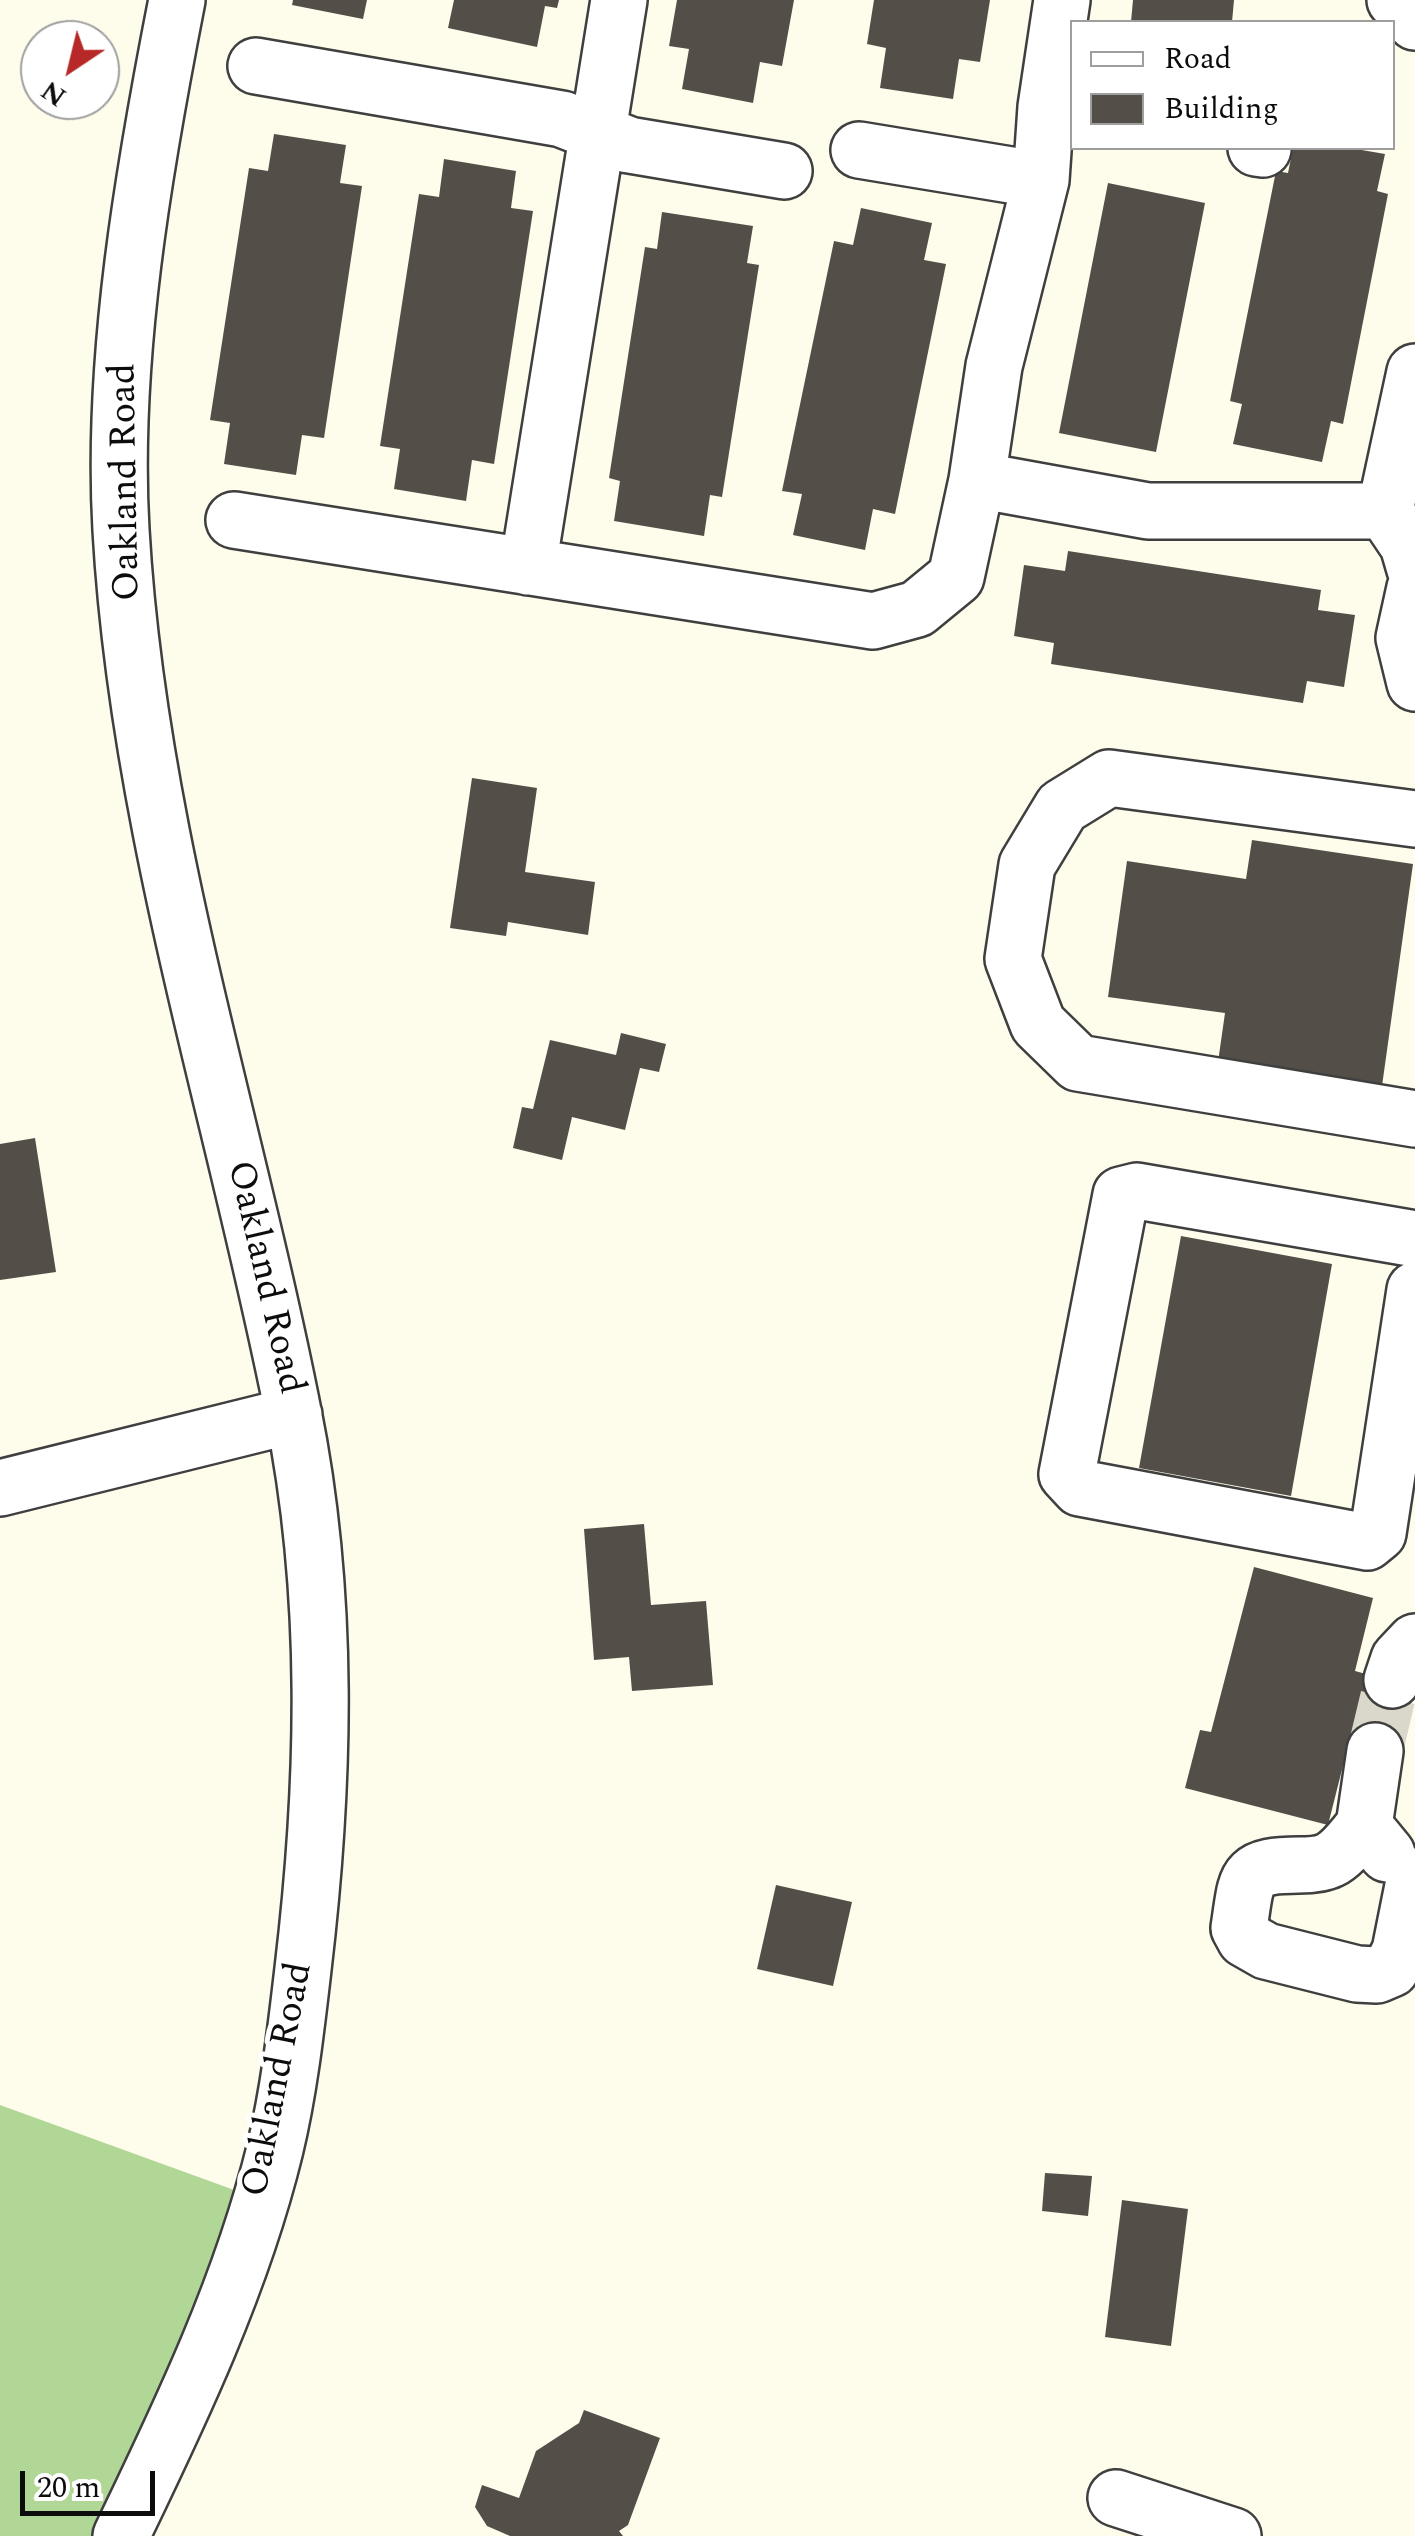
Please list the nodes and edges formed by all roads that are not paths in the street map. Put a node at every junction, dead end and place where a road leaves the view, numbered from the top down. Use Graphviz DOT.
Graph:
graph roads {
  1 [pos="177,0"];
  2 [pos="619,0"];
  3 [pos="1062,0"];
  4 [pos="1395,0"];
  5 [pos="1415,22"];
  6 [pos="256,66"];
  7 [pos="1060,110"];
  8 [pos="596,132"];
  9 [pos="859,150"];
  10 [pos="784,171"];
  11 [pos="1041,180"];
  12 [pos="1415,372"];
  13 [pos="977,480"];
  14 [pos="1386,511"];
  15 [pos="234,520"];
  16 [pos="528,567"];
  17 [pos="1415,569"];
  18 [pos="1415,588"];
  19 [pos="1415,684"];
  20 [pos="1415,819"];
  21 [pos="1415,1118"];
  22 [pos="1415,1239"];
  23 [pos="1415,1290"];
  24 [pos="294,1415"];
  25 [pos="0,1488"];
  26 [pos="1375,1751"];
  27 [pos="1364,1826"];
  28 [pos="1415,1874"];
  29 [pos="1116,2498"];
  30 [pos="121,2536"];
  31 [pos="1233,2536"];
  1 -- 24 [label="street, Oakland Road"];
  2 -- 8 [label="street"];
  3 -- 7 [label="street"];
  4 -- 5 [label="street"];
  6 -- 8 [label="street"];
  7 -- 11 [label="street"];
  8 -- 10 [label="street"];
  8 -- 16 [label="street"];
  9 -- 11 [label="street"];
  11 -- 13 [label="street"];
  12 -- 14 [label="street"];
  13 -- 14 [label="street"];
  13 -- 16 [label="street"];
  14 -- 17 [label="street"];
  15 -- 16 [label="street"];
  18 -- 19 [label="street"];
  20 -- 21 [label="street"];
  22 -- 23 [label="street"];
  24 -- 25 [label="street"];
  24 -- 30 [label="street, Oakland Road"];
  26 -- 27 [label="street"];
  27 -- 28 [label="street"];
  27 -- 28 [label="street"];
  29 -- 31 [label="street"];
}
